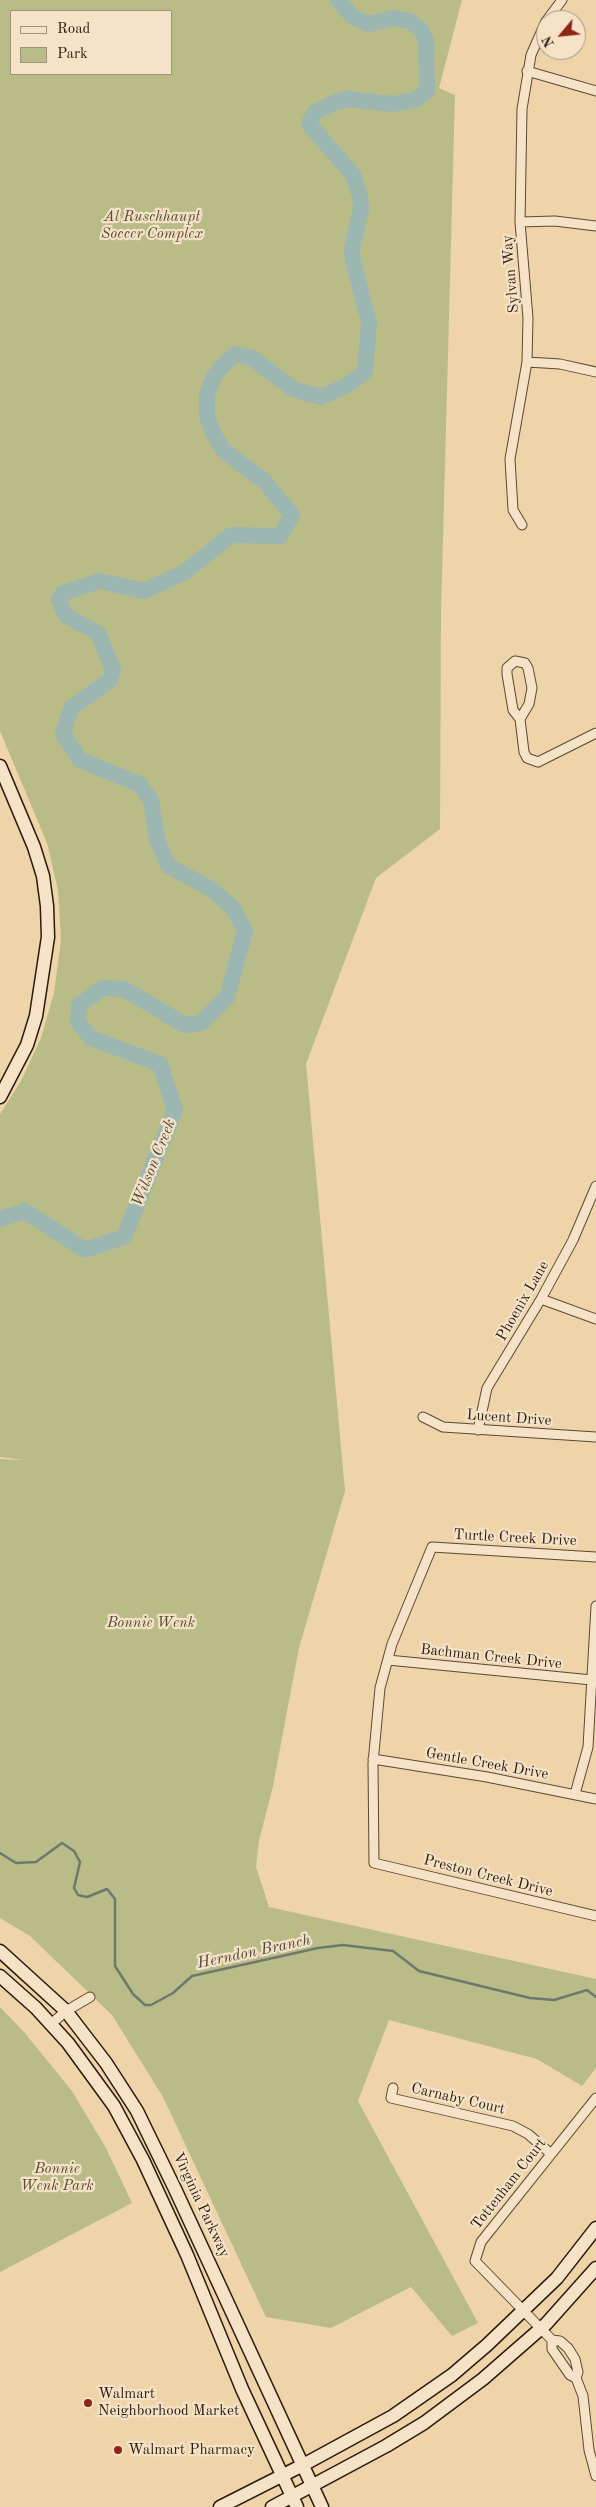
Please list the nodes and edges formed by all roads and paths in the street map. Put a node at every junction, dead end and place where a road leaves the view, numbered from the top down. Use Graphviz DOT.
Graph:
graph roads {
  1 [pos="562,0"];
  2 [pos="554,10"];
  3 [pos="536,40"];
  4 [pos="527,71"];
  5 [pos="596,91"];
  6 [pos="520,222"];
  7 [pos="596,226"];
  8 [pos="528,362"];
  9 [pos="596,372"];
  10 [pos="522,525"];
  11 [pos="520,719"];
  12 [pos="596,733"];
  13 [pos="0,766"];
  14 [pos="0,1097"];
  15 [pos="596,1186"];
  16 [pos="541,1299"];
  17 [pos="596,1319"];
  18 [pos="423,1417"];
  19 [pos="478,1430"];
  20 [pos="596,1437"];
  21 [pos="596,1557"];
  22 [pos="596,1606"];
  23 [pos="388,1660"];
  24 [pos="592,1680"];
  25 [pos="373,1759"];
  26 [pos="575,1794"];
  27 [pos="596,1799"];
  28 [pos="596,1916"];
  29 [pos="0,1951"];
  30 [pos="0,1976"];
  31 [pos="90,1997"];
  32 [pos="66,2011"];
  33 [pos="51,2024"];
  34 [pos="393,2088"];
  35 [pos="596,2098"];
  36 [pos="550,2153"];
  37 [pos="176,2189"];
  38 [pos="159,2197"];
  39 [pos="596,2228"];
  40 [pos="596,2268"];
  41 [pos="523,2310"];
  42 [pos="541,2328"];
  43 [pos="552,2340"];
  44 [pos="576,2378"];
  45 [pos="594,2465"];
  46 [pos="303,2466"];
  47 [pos="282,2476"];
  48 [pos="596,2476"];
  49 [pos="312,2486"];
  50 [pos="294,2502"];
  51 [pos="220,2507"];
  52 [pos="272,2507"];
  53 [pos="322,2507"];
  1 -- 2 [label="street, Sylvan Way"];
  3 -- 4 [label="street, Sylvan Way"];
  4 -- 5 [label="street"];
  4 -- 6 [label="street, Sylvan Way"];
  6 -- 7 [label="street"];
  6 -- 8 [label="street, Sylvan Way"];
  8 -- 9 [label="street"];
  8 -- 10 [label="street, Sylvan Way"];
  11 -- 11 [label="street"];
  11 -- 12 [label="street"];
  13 -- 14 [label="main road"];
  15 -- 16 [label="street, Phoenix Lane"];
  16 -- 17 [label="street"];
  16 -- 19 [label="street, Phoenix Lane"];
  18 -- 19 [label="street, Lucent Drive"];
  19 -- 20 [label="street, Lucent Drive"];
  21 -- 23 [label="street, Turtle Creek Drive"];
  22 -- 24 [label="street"];
  23 -- 24 [label="street, Bachman Creek Drive"];
  23 -- 25 [label="street"];
  24 -- 26 [label="street"];
  25 -- 26 [label="street, Gentle Creek Drive"];
  25 -- 28 [label="street, Preston Creek Drive"];
  26 -- 27 [label="street, Gentle Creek Drive"];
  29 -- 32 [label="main road, Virginia Parkway"];
  30 -- 33 [label="main road"];
  31 -- 32 [label="street"];
  32 -- 33 [label="street"];
  32 -- 37 [label="main road, Virginia Parkway"];
  33 -- 38 [label="main road"];
  34 -- 36 [label="street, Carnaby Court"];
  35 -- 36 [label="street, Tottenham Court"];
  36 -- 41 [label="street, Tottenham Court"];
  37 -- 38 [label="main road"];
  37 -- 46 [label="main road, Virginia Parkway"];
  38 -- 47 [label="main road"];
  39 -- 41 [label="main road"];
  40 -- 42 [label="main road"];
  41 -- 42 [label="street"];
  41 -- 46 [label="main road"];
  42 -- 43 [label="street"];
  42 -- 49 [label="main road"];
  43 -- 44 [label="street"];
  43 -- 44 [label="street"];
  44 -- 45 [label="street"];
  45 -- 48 [label="street"];
  46 -- 47 [label="main road"];
  46 -- 49 [label="main road, Virginia Parkway"];
  47 -- 50 [label="main road"];
  47 -- 51 [label="main road"];
  49 -- 50 [label="main road"];
  49 -- 53 [label="main road, Virginia Parkway"];
  50 -- 52 [label="main road"];
}
